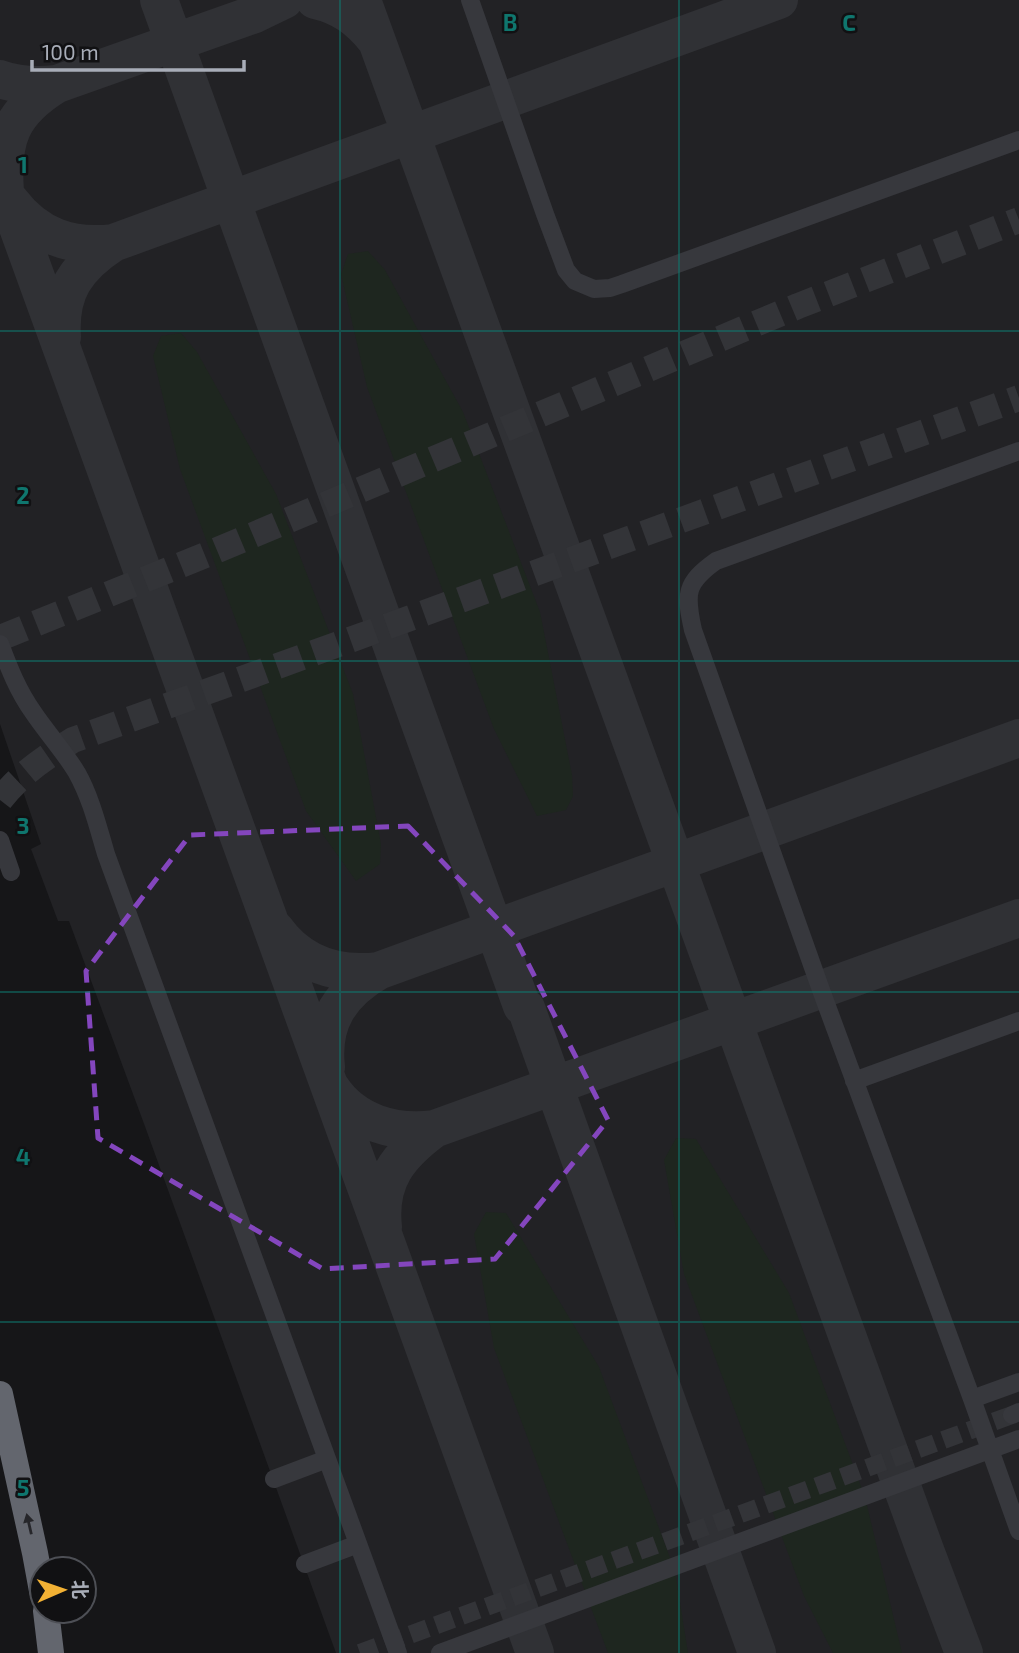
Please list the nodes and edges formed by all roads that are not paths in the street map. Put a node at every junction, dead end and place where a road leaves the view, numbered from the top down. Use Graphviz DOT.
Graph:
graph roads {
  1 [pos="470,0"];
  2 [pos="1019,140"];
  3 [pos="1019,451"];
  4 [pos="0,644"];
  5 [pos="0,840"];
  6 [pos="11,872"];
  7 [pos="1019,1021"];
  8 [pos="854,1081"];
  9 [pos="1019,1382"];
  10 [pos="0,1394"];
  11 [pos="972,1399"];
  12 [pos="1019,1439"];
  13 [pos="989,1450"];
  14 [pos="327,1459"];
  15 [pos="274,1479"];
  16 [pos="1019,1531"];
  17 [pos="358,1544"];
  18 [pos="36,1555"];
  19 [pos="305,1564"];
  20 [pos="48,1625"];
  21 [pos="51,1653"];
  22 [pos="398,1653"];
  23 [pos="440,1653"];
  1 -- 2 [label="lane"];
  3 -- 8 [label="lane"];
  4 -- 14 [label="lane"];
  5 -- 6 [label="lane"];
  7 -- 8 [label="lane"];
  8 -- 11 [label="lane"];
  9 -- 11 [label="lane"];
  18 -- 10 [label="highway, one-way"];
  11 -- 13 [label="lane"];
  12 -- 13 [label="lane"];
  13 -- 16 [label="lane"];
  13 -- 23 [label="lane"];
  14 -- 15 [label="lane"];
  14 -- 17 [label="lane"];
  17 -- 19 [label="lane"];
  17 -- 22 [label="lane"];
  20 -- 21 [label="highway"];
}
